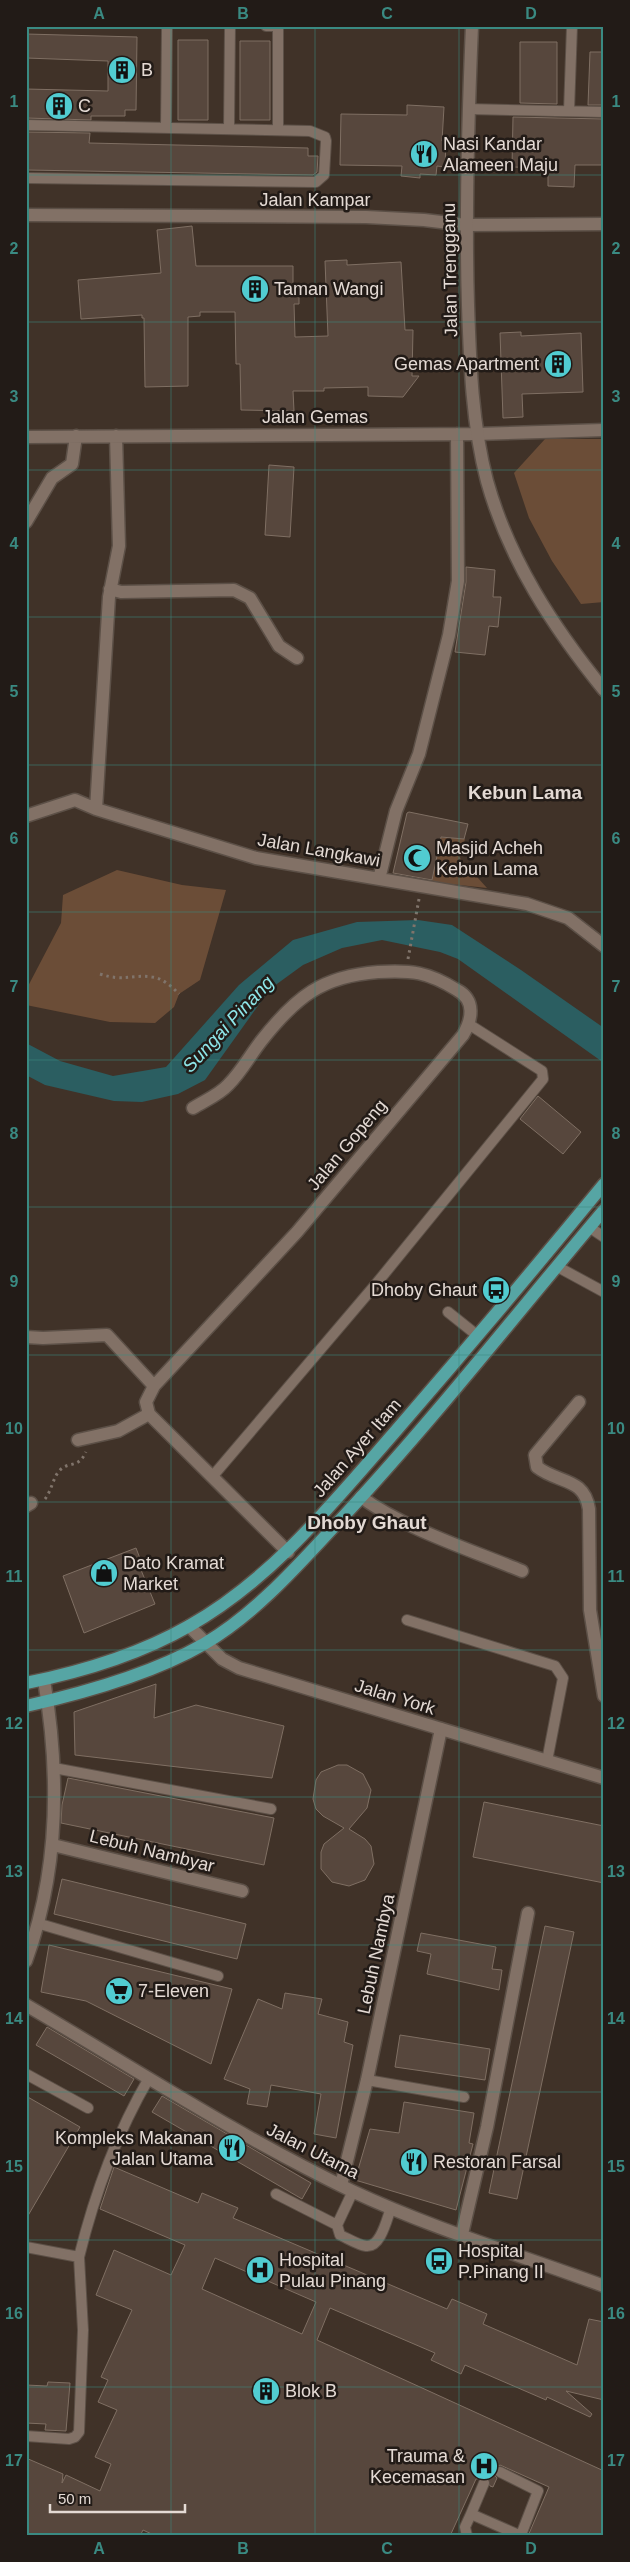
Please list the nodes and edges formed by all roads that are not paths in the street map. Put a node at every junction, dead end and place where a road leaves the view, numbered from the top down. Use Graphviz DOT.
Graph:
graph roads {
  1 [pos="167,26"];
  2 [pos="230,26"];
  3 [pos="266,26"];
  4 [pos="278,26"];
  5 [pos="472,26"];
  6 [pos="572,26"];
  7 [pos="468,110"];
  8 [pos="569,111"];
  9 [pos="604,112"];
  10 [pos="26,125"];
  11 [pos="166,127"];
  12 [pos="229,128"];
  13 [pos="278,130"];
  14 [pos="26,178"];
  15 [pos="26,215"];
  16 [pos="604,224"];
  17 [pos="466,225"];
  18 [pos="604,430"];
  19 [pos="457,434"];
  20 [pos="476,434"];
  21 [pos="76,436"];
  22 [pos="116,436"];
  23 [pos="26,437"];
  24 [pos="26,522"];
  25 [pos="110,589"];
  26 [pos="297,658"];
  27 [pos="604,690"];
  28 [pos="96,809"];
  29 [pos="26,816"];
  30 [pos="379,879"];
  31 [pos="604,946"];
  32 [pos="470,1024"];
  33 [pos="193,1108"];
  34 [pos="604,1184"];
  35 [pos="604,1210"];
  36 [pos="589,1227"];
  37 [pos="604,1237"];
  38 [pos="558,1266"];
  39 [pos="604,1292"];
  40 [pos="448,1312"];
  41 [pos="478,1336"];
  42 [pos="26,1337"];
  43 [pos="154,1386"];
  44 [pos="579,1402"];
  45 [pos="149,1414"];
  46 [pos="78,1440"];
  47 [pos="212,1477"];
  48 [pos="361,1497"];
  49 [pos="288,1552"];
  50 [pos="522,1571"];
  51 [pos="407,1620"];
  52 [pos="189,1626"];
  53 [pos="204,1644"];
  54 [pos="44,1680"];
  55 [pos="26,1683"];
  56 [pos="604,1696"];
  57 [pos="48,1701"];
  58 [pos="26,1706"];
  59 [pos="441,1729"];
  60 [pos="547,1761"];
  61 [pos="54,1768"];
  62 [pos="604,1778"];
  63 [pos="271,1809"];
  64 [pos="53,1845"];
  65 [pos="242,1891"];
  66 [pos="528,1913"];
  67 [pos="40,1924"];
  68 [pos="26,1961"];
  69 [pos="218,1976"];
  70 [pos="26,2005"];
  71 [pos="26,2074"];
  72 [pos="150,2078"];
  73 [pos="367,2080"];
  74 [pos="464,2097"];
  75 [pos="88,2108"];
  76 [pos="347,2188"];
  77 [pos="276,2194"];
  78 [pos="391,2208"];
  79 [pos="337,2225"];
  80 [pos="462,2234"];
  81 [pos="26,2247"];
  82 [pos="79,2257"];
  83 [pos="604,2286"];
  84 [pos="26,2436"];
  85 [pos="500,2472"];
  86 [pos="484,2483"];
  87 [pos="471,2514"];
  88 [pos="521,2535"];
  89 [pos="467,2536"];
  1 -- 11 [label="lane"];
  2 -- 12 [label="lane"];
  3 -- 4 [label="lane"];
  4 -- 13 [label="lane"];
  5 -- 7 [label="street, Jalan Trengganu"];
  6 -- 8 [label="lane"];
  7 -- 8 [label="lane"];
  7 -- 17 [label="street, Jalan Trengganu"];
  8 -- 9 [label="lane"];
  10 -- 11 [label="lane"];
  11 -- 12 [label="lane"];
  12 -- 13 [label="lane"];
  13 -- 14 [label="lane"];
  15 -- 17 [label="street, Jalan Kampar"];
  16 -- 17 [label="street, Jalan Kampar"];
  17 -- 20 [label="street, Jalan Trengganu"];
  18 -- 20 [label="street, Jalan Gemas"];
  19 -- 20 [label="street, Jalan Gemas"];
  19 -- 22 [label="street, Jalan Gemas"];
  19 -- 30 [label="street"];
  20 -- 27 [label="street, Jalan Trengganu"];
  21 -- 22 [label="street, Jalan Gemas"];
  21 -- 23 [label="street, Jalan Gemas"];
  21 -- 24 [label="street"];
  22 -- 25 [label="street"];
  25 -- 26 [label="street"];
  25 -- 28 [label="street"];
  28 -- 29 [label="street, Jalan Langkawi"];
  28 -- 30 [label="street, Jalan Langkawi"];
  30 -- 31 [label="street, Jalan Langkawi"];
  32 -- 33 [label="street"];
  32 -- 43 [label="street, Jalan Gopeng"];
  32 -- 47 [label="lane"];
  34 -- 41 [label="main road, Jalan Ayer Itam"];
  35 -- 36 [label="main road, Jalan Ayer Itam"];
  36 -- 37 [label="lane"];
  36 -- 38 [label="main road, Jalan Ayer Itam"];
  38 -- 39 [label="lane"];
  38 -- 48 [label="main road, Jalan Ayer Itam"];
  40 -- 41 [label="lane"];
  41 -- 49 [label="main road, Jalan Ayer Itam"];
  42 -- 43 [label="street"];
  43 -- 45 [label="street, Jalan Gopeng"];
  44 -- 56 [label="street"];
  45 -- 46 [label="street"];
  45 -- 47 [label="street"];
  47 -- 49 [label="street"];
  48 -- 50 [label="street"];
  48 -- 53 [label="main road, Jalan Ayer Itam"];
  49 -- 52 [label="main road, Jalan Ayer Itam"];
  51 -- 60 [label="lane"];
  52 -- 53 [label="street, Jalan York"];
  52 -- 54 [label="main road, Jalan Ayer Itam"];
  53 -- 57 [label="main road, Jalan Ayer Itam"];
  53 -- 59 [label="street, Jalan York"];
  54 -- 55 [label="main road, Jalan Ayer Itam"];
  54 -- 57 [label="street"];
  57 -- 58 [label="main road, Jalan Ayer Itam"];
  57 -- 61 [label="street"];
  59 -- 60 [label="street, Jalan York"];
  59 -- 73 [label="street, Lebuh Nambya"];
  60 -- 62 [label="street, Jalan York"];
  61 -- 63 [label="lane"];
  61 -- 64 [label="street"];
  64 -- 65 [label="street, Lebuh Nambyar"];
  64 -- 67 [label="street"];
  66 -- 80 [label="street"];
  67 -- 68 [label="street"];
  67 -- 69 [label="lane"];
  70 -- 72 [label="street, Jalan Utama"];
  71 -- 75 [label="lane"];
  72 -- 76 [label="street, Jalan Utama"];
  72 -- 82 [label="lane"];
  73 -- 74 [label="lane"];
  73 -- 76 [label="street, Lebuh Nambya"];
  76 -- 78 [label="street, Jalan Utama"];
  76 -- 79 [label="lane"];
  77 -- 79 [label="lane"];
  78 -- 79 [label="lane"];
  78 -- 80 [label="street, Jalan Utama"];
  80 -- 83 [label="street, Jalan Utama"];
  81 -- 82 [label="lane"];
  82 -- 84 [label="lane"];
  85 -- 88 [label="lane"];
  86 -- 87 [label="lane"];
  87 -- 88 [label="lane"];
  87 -- 89 [label="lane"];
}
